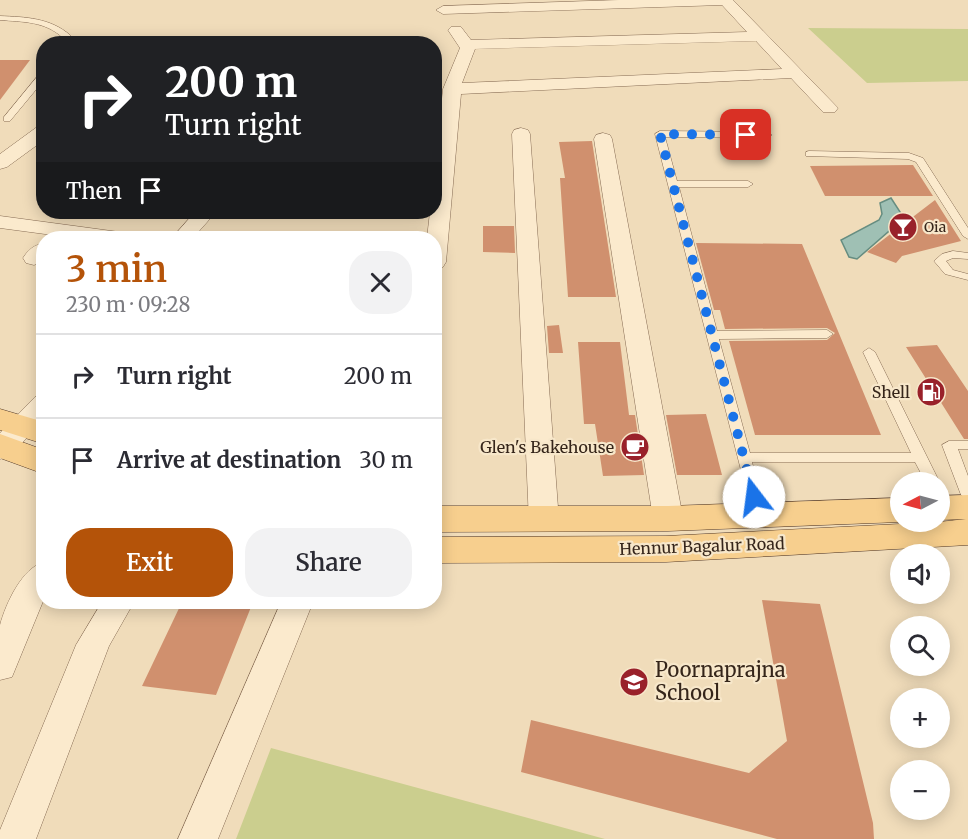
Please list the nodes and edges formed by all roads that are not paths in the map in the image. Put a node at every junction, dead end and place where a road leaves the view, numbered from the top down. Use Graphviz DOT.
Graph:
graph roads {
  1 [pos="726,0"];
  2 [pos="444,5"];
  3 [pos="0,18"];
  4 [pos="65,36"];
  5 [pos="759,36"];
  6 [pos="466,45"];
  7 [pos="795,73"];
  8 [pos="36,83"];
  9 [pos="452,89"];
  10 [pos="829,108"];
  11 [pos="6,118"];
  12 [pos="521,134"];
  13 [pos="767,135"];
  14 [pos="36,137"];
  15 [pos="603,139"];
  16 [pos="809,154"];
  17 [pos="0,163"];
  18 [pos="673,184"];
  19 [pos="748,184"];
  20 [pos="442,191"];
  21 [pos="75,219"];
  22 [pos="200,219"];
  23 [pos="0,222"];
  24 [pos="40,231"];
  25 [pos="62,231"];
  26 [pos="188,231"];
  27 [pos="968,236"];
  28 [pos="968,256"];
  29 [pos="966,279"];
  30 [pos="827,334"];
  31 [pos="712,335"];
  32 [pos="869,352"];
  33 [pos="16,432"];
  34 [pos="968,445"];
  35 [pos="36,454"];
  36 [pos="919,457"];
  37 [pos="744,458"];
  38 [pos="951,504"];
  39 [pos="890,510"];
  40 [pos="759,517"];
  41 [pos="668,518"];
  42 [pos="442,519"];
  43 [pos="544,521"];
  44 [pos="726,532"];
  45 [pos="442,550"];
  46 [pos="36,585"];
  47 [pos="114,609"];
  48 [pos="294,609"];
  49 [pos="0,667"];
  50 [pos="16,839"];
  51 [pos="198,839"];
  1 -- 2 [label="street"];
  1 -- 5 [label="street"];
  2 -- 6 [label="street"];
  3 -- 4 [label="lane"];
  5 -- 6 [label="street"];
  5 -- 7 [label="street"];
  6 -- 9 [label="street"];
  7 -- 9 [label="street"];
  7 -- 10 [label="street"];
  8 -- 11 [label="lane"];
  9 -- 20 [label="street"];
  12 -- 43 [label="street"];
  13 -- 18 [label="lane"];
  14 -- 17 [label="street"];
  15 -- 41 [label="street"];
  16 -- 27 [label="lane"];
  18 -- 19 [label="lane"];
  18 -- 31 [label="lane"];
  21 -- 25 [label="street"];
  22 -- 26 [label="street"];
  23 -- 24 [label="street"];
  28 -- 29 [label="lane"];
  30 -- 31 [label="lane"];
  31 -- 37 [label="lane"];
  32 -- 36 [label="lane"];
  33 -- 35 [label="main road"];
  34 -- 38 [label="lane"];
  36 -- 37 [label="lane"];
  36 -- 38 [label="lane"];
  37 -- 40 [label="lane"];
  38 -- 44 [label="main road, Hennur Bagalur Road"];
  39 -- 40 [label="main road, Hennur Bagalur Road"];
  40 -- 44 [label="main road, Hennur Bagalur Road"];
  41 -- 43 [label="main road, Hennur Bagalur Road"];
  41 -- 44 [label="main road, Hennur Bagalur Road"];
  42 -- 43 [label="main road, Hennur Bagalur Road"];
  44 -- 45 [label="main road, Hennur Bagalur Road"];
  46 -- 49 [label="street"];
  47 -- 50 [label="street"];
  48 -- 51 [label="street"];
}
